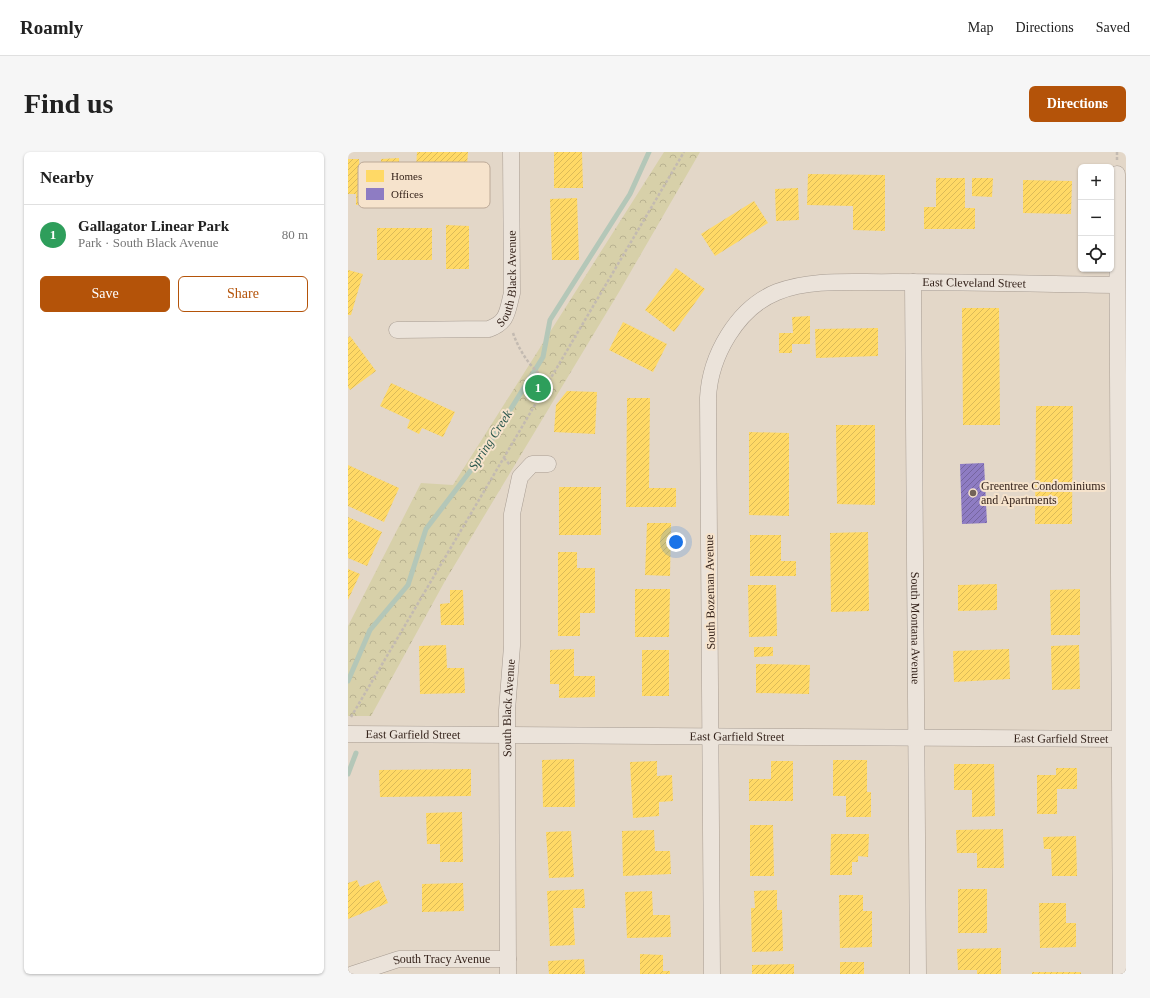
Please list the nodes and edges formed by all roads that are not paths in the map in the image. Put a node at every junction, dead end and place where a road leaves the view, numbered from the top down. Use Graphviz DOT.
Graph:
graph roads {
  1 [pos="511,152"];
  2 [pos="1117,174"];
  3 [pos="913,282"];
  4 [pos="830,283"];
  5 [pos="1117,285"];
  6 [pos="397,330"];
  7 [pos="548,464"];
  8 [pos="348,734"];
  9 [pos="507,734"];
  10 [pos="712,735"];
  11 [pos="917,736"];
  12 [pos="1122,739"];
  13 [pos="508,967"];
  14 [pos="353,974"];
  15 [pos="712,974"];
  16 [pos="918,974"];
  17 [pos="1120,974"];
  1 -- 6 [label="street, South Black Avenue"];
  2 -- 5 [label="street"];
  3 -- 4 [label="street, East Cleveland Street"];
  3 -- 5 [label="street, East Cleveland Street"];
  3 -- 11 [label="street, South Montana Avenue"];
  4 -- 10 [label="street, South Bozeman Avenue"];
  5 -- 12 [label="street"];
  7 -- 9 [label="street, South Black Avenue"];
  8 -- 9 [label="street, East Garfield Street"];
  9 -- 10 [label="street, East Garfield Street"];
  9 -- 13 [label="street, South Black Avenue"];
  10 -- 11 [label="street, East Garfield Street"];
  10 -- 15 [label="street, South Bozeman Avenue"];
  11 -- 12 [label="street, East Garfield Street"];
  11 -- 16 [label="street, South Montana Avenue"];
  12 -- 17 [label="street"];
  13 -- 14 [label="street, South Tracy Avenue"];
}
